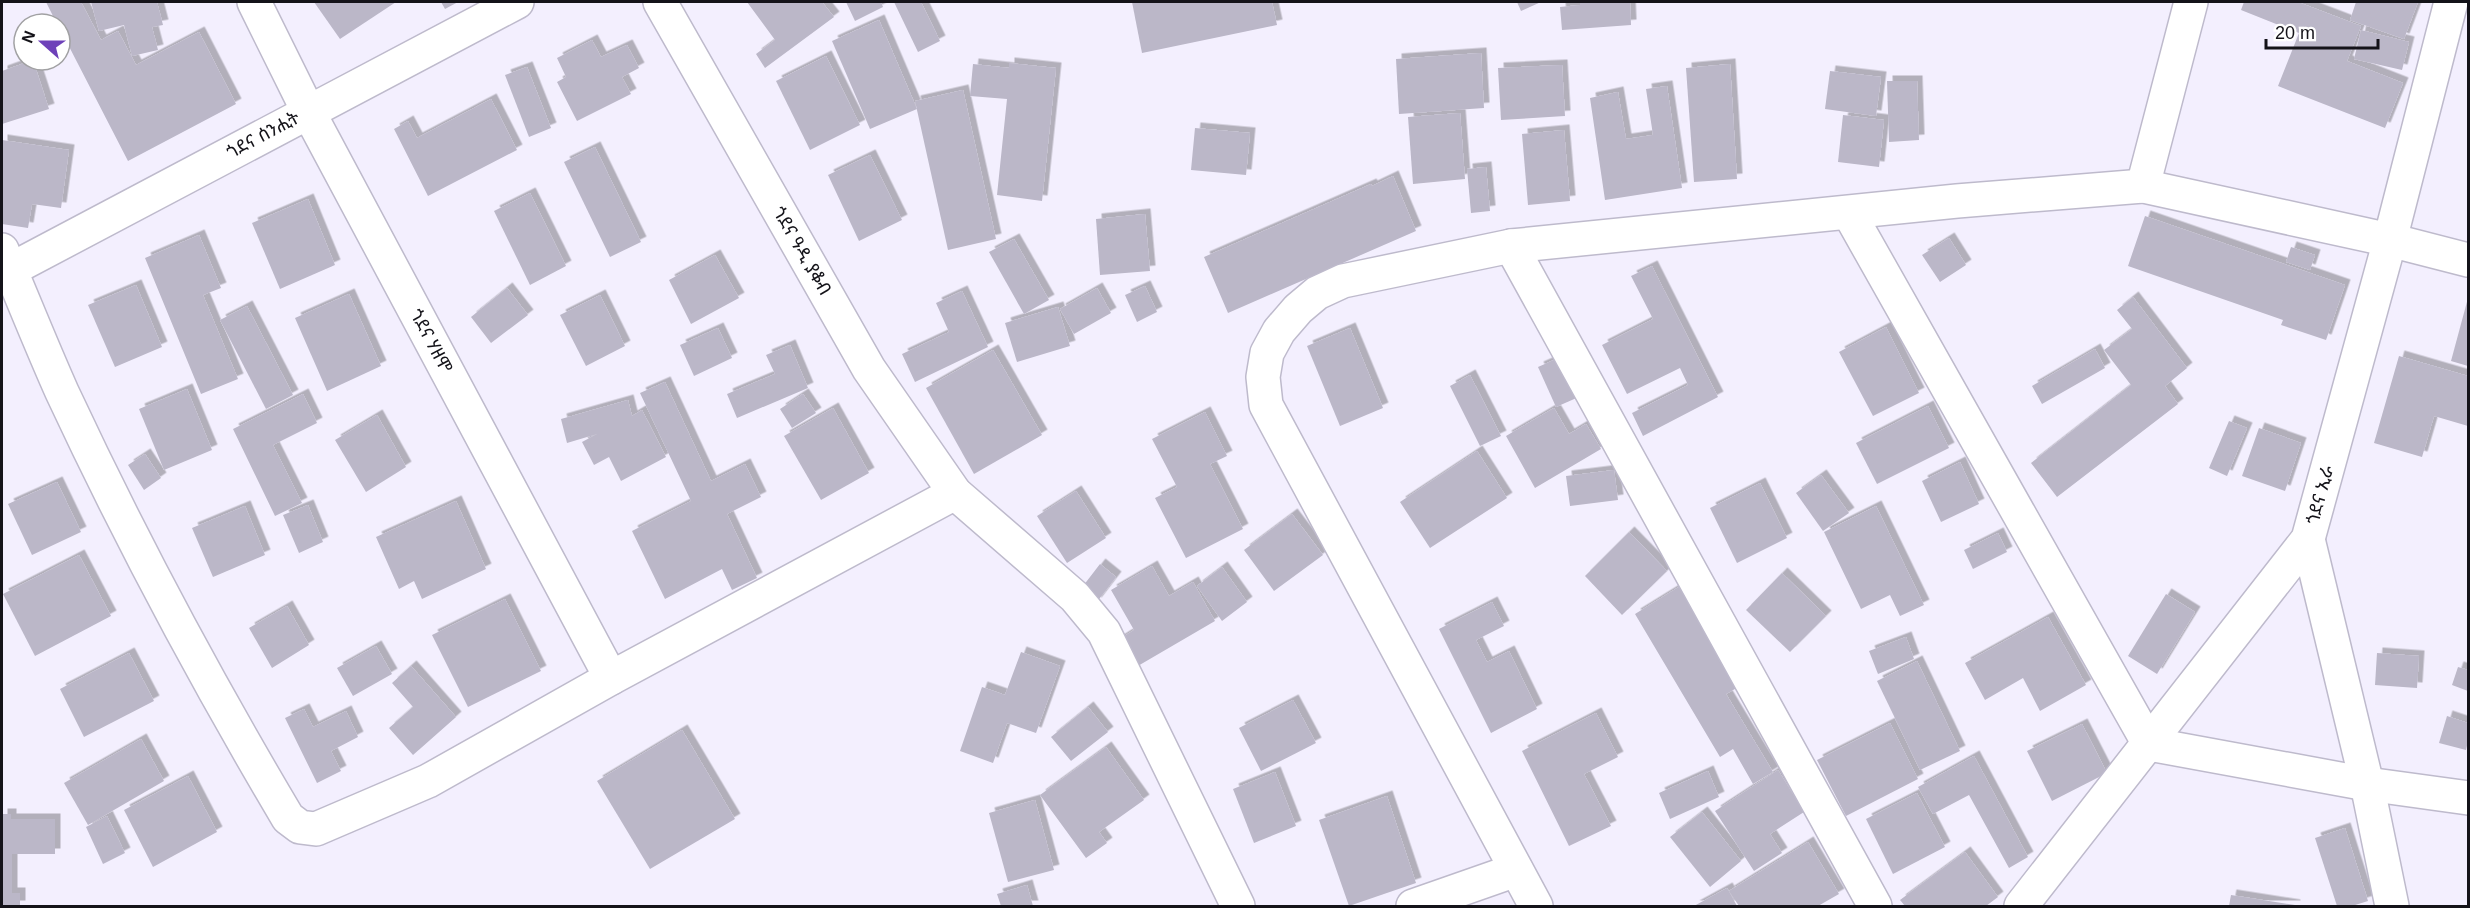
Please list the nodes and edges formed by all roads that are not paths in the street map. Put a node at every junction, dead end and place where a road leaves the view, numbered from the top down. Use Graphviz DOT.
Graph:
graph roads {
  1 [pos="254,2"];
  2 [pos="517,2"];
  3 [pos="660,2"];
  4 [pos="2191,2"];
  5 [pos="2451,2"];
  6 [pos="309,111"];
  7 [pos="2143,186"];
  8 [pos="1849,213"];
  9 [pos="2390,240"];
  10 [pos="1511,246"];
  11 [pos="6,260"];
  12 [pos="2469,260"];
  13 [pos="955,493"];
  14 [pos="2308,539"];
  15 [pos="611,678"];
  16 [pos="2149,744"];
  17 [pos="2367,784"];
  18 [pos="2469,798"];
  19 [pos="1516,870"];
  20 [pos="1238,906"];
  21 [pos="1413,906"];
  22 [pos="1536,906"];
  23 [pos="1875,906"];
  24 [pos="2021,906"];
  25 [pos="2392,906"];
  1 -- 6 [label="street, ጎደና ሃዘሞ"];
  2 -- 6 [label="street, ጎደና ሰንሒት"];
  3 -- 13 [label="street, ጎደና ዓዲ ያቆብ"];
  4 -- 7 [label="street"];
  5 -- 9 [label="street, ጎደና ኢራ"];
  6 -- 11 [label="street, ጎደና ሰንሒት"];
  6 -- 15 [label="street, ጎደና ሃዘሞ"];
  7 -- 8 [label="street"];
  7 -- 9 [label="street"];
  8 -- 10 [label="street"];
  8 -- 16 [label="street"];
  9 -- 12 [label="street"];
  9 -- 14 [label="street, ጎደና ኢራ"];
  10 -- 19 [label="street"];
  10 -- 23 [label="street"];
  11 -- 15 [label="street"];
  13 -- 15 [label="street"];
  13 -- 20 [label="street, ጎደና ዓዲ ያቆብ"];
  14 -- 16 [label="street, ጎደና ኢራ"];
  14 -- 17 [label="street"];
  16 -- 17 [label="street"];
  16 -- 24 [label="street, ጎደና ኢራ"];
  17 -- 18 [label="street"];
  17 -- 25 [label="street"];
  19 -- 21 [label="street"];
  19 -- 22 [label="street"];
}
